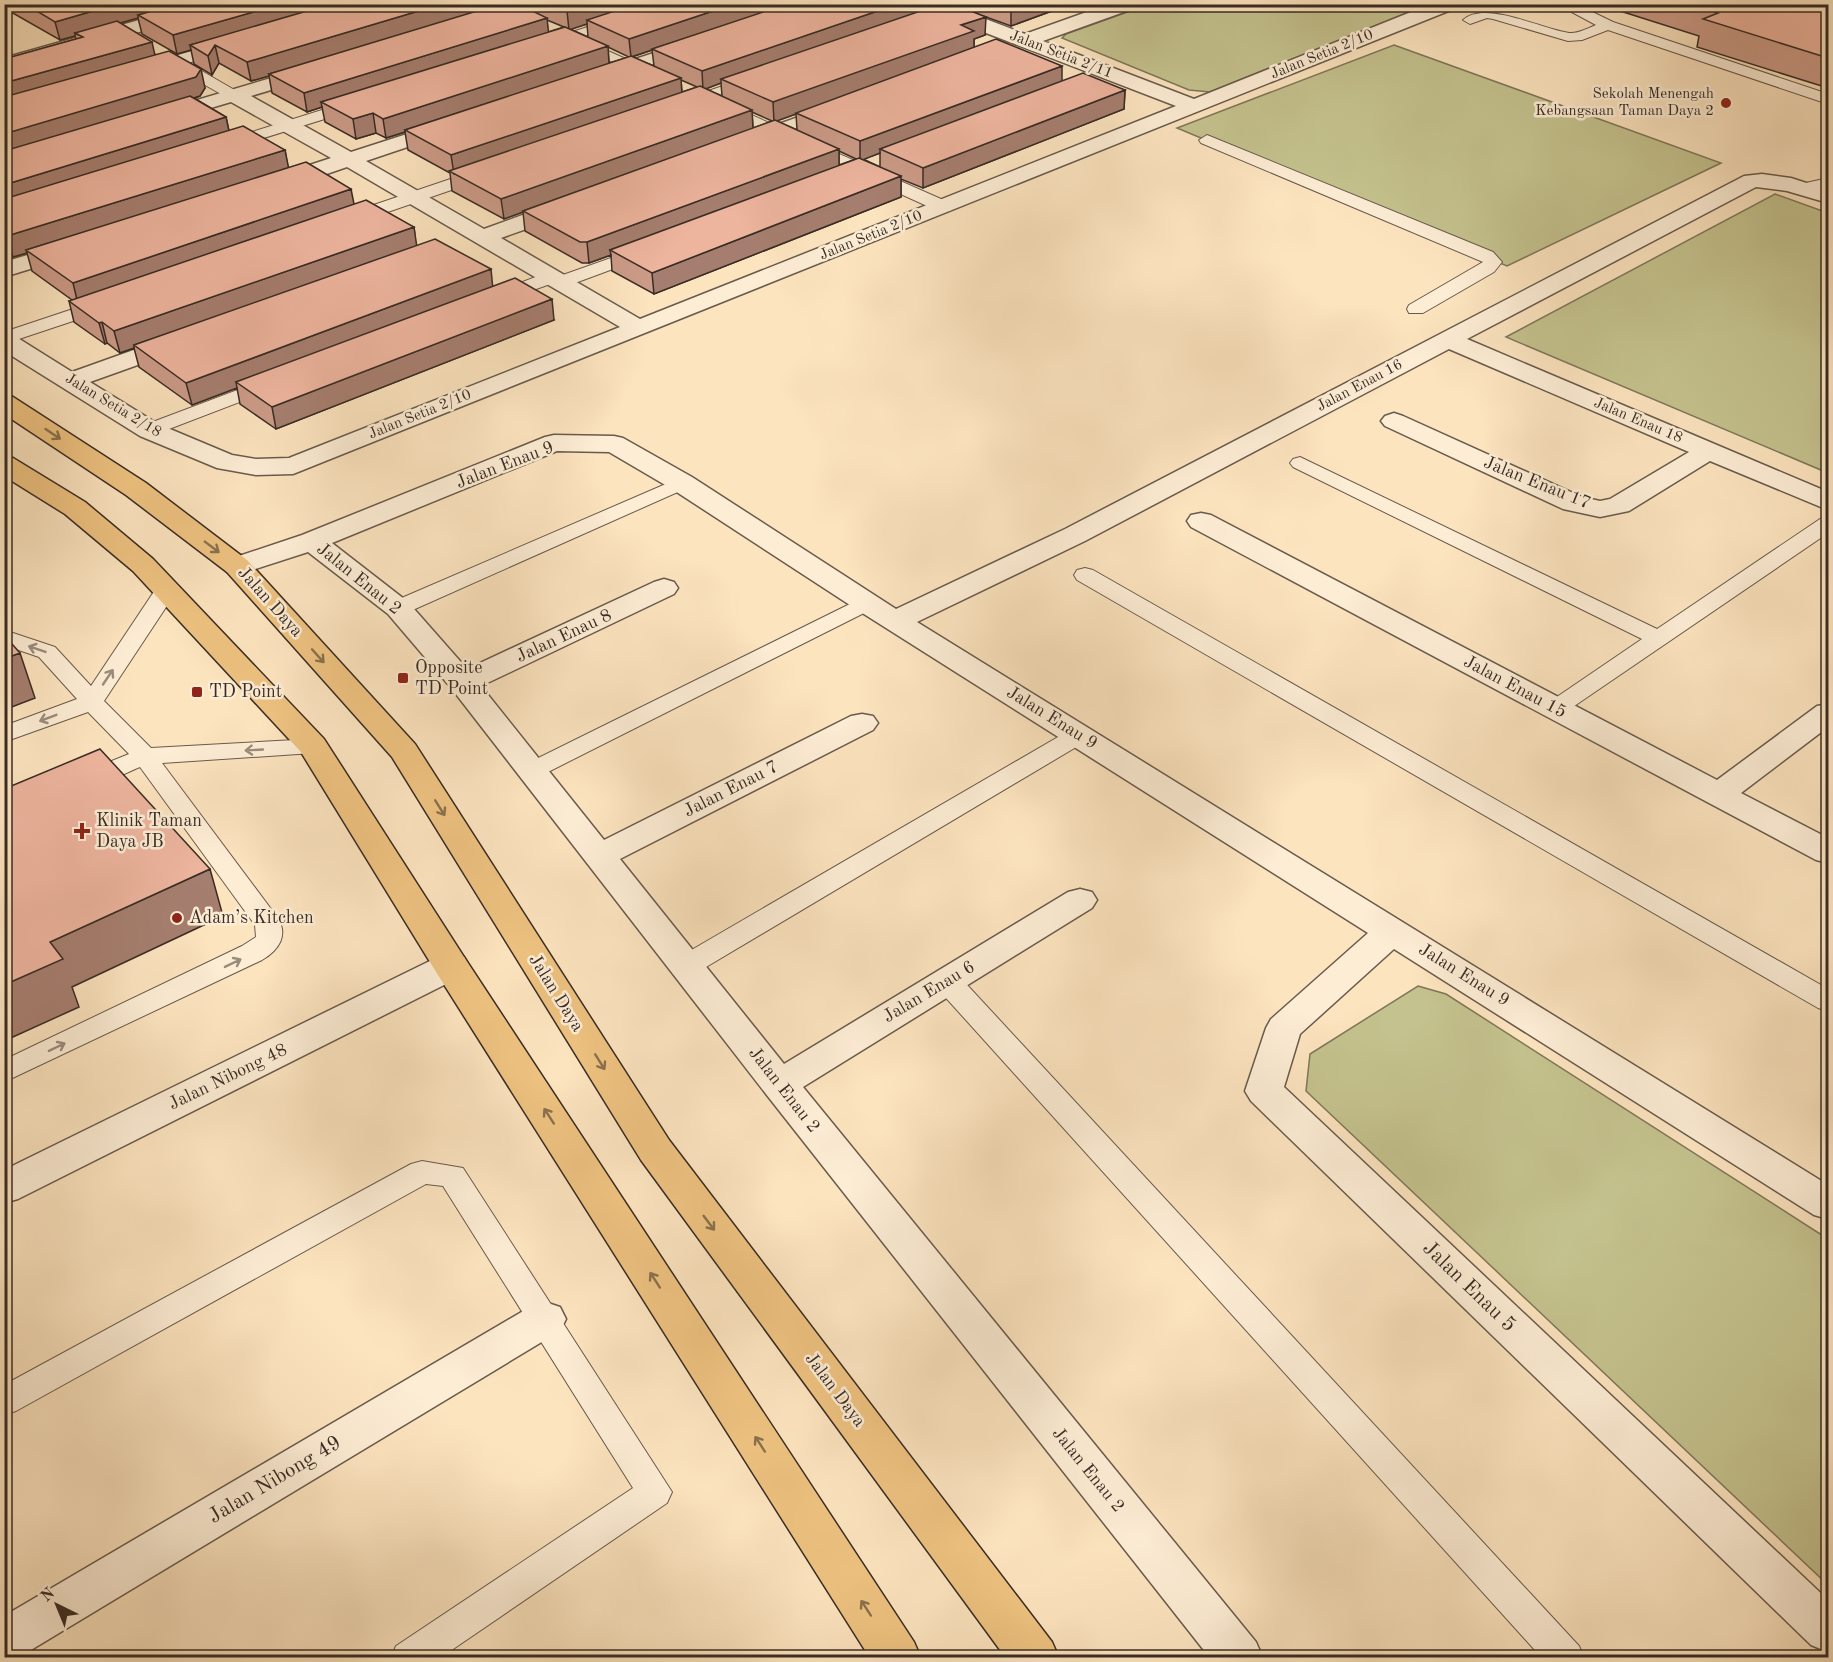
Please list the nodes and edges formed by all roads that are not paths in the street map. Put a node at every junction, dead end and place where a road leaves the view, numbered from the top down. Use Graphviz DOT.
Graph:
graph roads {
  1 [pos="150,4"];
  2 [pos="218,4"];
  3 [pos="675,4"];
  4 [pos="928,4"];
  5 [pos="974,4"];
  6 [pos="1128,4"];
  7 [pos="1449,4"];
  8 [pos="1564,4"];
  9 [pos="503,8"];
  10 [pos="532,13"];
  11 [pos="950,13"];
  12 [pos="1470,20"];
  13 [pos="916,24"];
  14 [pos="466,25"];
  15 [pos="1608,25"];
  16 [pos="549,29"];
  17 [pos="122,31"];
  18 [pos="569,38"];
  19 [pos="140,41"];
  20 [pos="709,41"];
  21 [pos="1025,41"];
  22 [pos="242,43"];
  23 [pos="4,45"];
  24 [pos="535,49"];
  25 [pos="157,51"];
  26 [pos="175,62"];
  27 [pos="4,64"];
  28 [pos="333,65"];
  29 [pos="632,67"];
  30 [pos="141,71"];
  31 [pos="1111,74"];
  32 [pos="769,75"];
  33 [pos="662,80"];
  34 [pos="587,82"];
  35 [pos="1089,82"];
  36 [pos="682,89"];
  37 [pos="233,95"];
  38 [pos="701,98"];
  39 [pos="864,99"];
  40 [pos="1828,99"];
  41 [pos="368,101"];
  42 [pos="1195,106"];
  43 [pos="668,109"];
  44 [pos="142,123"];
  45 [pos="463,123"];
  46 [pos="289,125"];
  47 [pos="776,131"];
  48 [pos="1207,140"];
  49 [pos="731,148"];
  50 [pos="210,150"];
  51 [pos="350,160"];
  52 [pos="883,162"];
  53 [pos="502,166"];
  54 [pos="861,170"];
  55 [pos="839,178"];
  56 [pos="1828,183"];
  57 [pos="1803,189"];
  58 [pos="249,192"];
  59 [pos="413,197"];
  60 [pos="1828,197"];
  61 [pos="585,201"];
  62 [pos="944,207"];
  63 [pos="335,224"];
  64 [pos="483,237"];
  65 [pos="94,242"];
  66 [pos="661,245"];
  67 [pos="4,270"];
  68 [pos="556,280"];
  69 [pos="123,298"];
  70 [pos="485,303"];
  71 [pos="1416,309"];
  72 [pos="639,328"];
  73 [pos="205,333"];
  74 [pos="4,339"];
  75 [pos="1448,340"];
  76 [pos="294,375"];
  77 [pos="70,381"];
  78 [pos="4,402"];
  79 [pos="1394,421"];
  80 [pos="149,430"];
  81 [pos="1709,451"];
  82 [pos="1300,463"];
  83 [pos="4,464"];
  84 [pos="292,466"];
  85 [pos="682,483"];
  86 [pos="1828,502"];
  87 [pos="1201,521"];
  88 [pos="1828,524"];
  89 [pos="312,541"];
  90 [pos="237,566"];
  91 [pos="1085,575"];
  92 [pos="664,588"];
  93 [pos="167,589"];
  94 [pos="866,603"];
  95 [pos="398,608"];
  96 [pos="895,621"];
  97 [pos="4,638"];
  98 [pos="1659,639"];
  99 [pos="463,683"];
  100 [pos="92,702"];
  101 [pos="1556,708"];
  102 [pos="1828,713"];
  103 [pos="862,723"];
  104 [pos="4,735"];
  105 [pos="1079,735"];
  106 [pos="313,746"];
  107 [pos="145,756"];
  108 [pos="533,770"];
  109 [pos="69,787"];
  110 [pos="1719,794"];
  111 [pos="1828,852"];
  112 [pos="601,855"];
  113 [pos="1080,900"];
  114 [pos="1393,930"];
  115 [pos="451,966"];
  116 [pos="686,966"];
  117 [pos="947,981"];
  118 [pos="1828,1001"];
  119 [pos="4,1072"];
  120 [pos="778,1084"];
  121 [pos="4,1188"];
  122 [pos="1828,1204"];
  123 [pos="545,1319"];
  124 [pos="4,1401"];
  125 [pos="1828,1630"];
  126 [pos="4,1641"];
  127 [pos="409,1658"];
  128 [pos="897,1658"];
  129 [pos="1035,1658"];
  130 [pos="1239,1658"];
  131 [pos="1566,1658"];
  1 -- 23 [label="street"];
  2 -- 17 [label="street"];
  3 -- 18 [label="lane"];
  4 -- 11 [label="street, Jalan Setia 2/11"];
  5 -- 11 [label="lane"];
  6 -- 21 [label="street"];
  7 -- 42 [label="street, Jalan Setia 2/10"];
  8 -- 15 [label="lane"];
  9 -- 10 [label="street"];
  9 -- 14 [label="street"];
  11 -- 13 [label="lane"];
  11 -- 21 [label="street, Jalan Setia 2/11"];
  12 -- 15 [label="lane"];
  15 -- 40 [label="lane"];
  16 -- 18 [label="lane"];
  17 -- 19 [label="lane"];
  17 -- 27 [label="street"];
  18 -- 24 [label="lane"];
  18 -- 29 [label="lane"];
  20 -- 29 [label="street"];
  21 -- 31 [label="street, Jalan Setia 2/11"];
  22 -- 26 [label="lane"];
  25 -- 26 [label="lane"];
  26 -- 30 [label="lane"];
  26 -- 37 [label="lane"];
  28 -- 37 [label="street"];
  29 -- 33 [label="lane"];
  29 -- 34 [label="street"];
  31 -- 35 [label="lane"];
  31 -- 42 [label="street, Jalan Setia 2/11"];
  32 -- 38 [label="lane"];
  36 -- 38 [label="lane"];
  37 -- 44 [label="street"];
  37 -- 46 [label="street"];
  38 -- 43 [label="lane"];
  38 -- 47 [label="lane"];
  39 -- 47 [label="street"];
  41 -- 46 [label="lane"];
  42 -- 62 [label="street, Jalan Setia 2/10"];
  45 -- 51 [label="street"];
  46 -- 50 [label="lane"];
  46 -- 51 [label="street"];
  47 -- 49 [label="street"];
  47 -- 54 [label="lane"];
  48 -- 71 [label="lane"];
  51 -- 58 [label="street"];
  51 -- 59 [label="street"];
  52 -- 54 [label="lane"];
  53 -- 59 [label="lane"];
  54 -- 55 [label="lane"];
  54 -- 62 [label="lane"];
  56 -- 57 [label="lane"];
  57 -- 60 [label="street, Jalan Enau 16"];
  57 -- 75 [label="street, Jalan Enau 16"];
  59 -- 63 [label="lane"];
  59 -- 64 [label="street"];
  61 -- 64 [label="street"];
  62 -- 72 [label="street, Jalan Setia 2/10"];
  64 -- 68 [label="street"];
  65 -- 67 [label="street"];
  66 -- 68 [label="lane"];
  68 -- 70 [label="lane"];
  68 -- 72 [label="street"];
  69 -- 74 [label="lane"];
  72 -- 84 [label="street, Jalan Setia 2/10"];
  73 -- 77 [label="street"];
  74 -- 77 [label="street, Jalan Setia 2/18"];
  75 -- 81 [label="street, Jalan Enau 18"];
  75 -- 96 [label="street, Jalan Enau 16"];
  76 -- 80 [label="lane"];
  77 -- 80 [label="street, Jalan Setia 2/18"];
  78 -- 90 [label="main road, Jalan Daya, one-way"];
  79 -- 81 [label="street, Jalan Enau 17"];
  80 -- 84 [label="street, Jalan Setia 2/18"];
  81 -- 86 [label="street, Jalan Enau 18"];
  82 -- 98 [label="lane"];
  83 -- 93 [label="main road"];
  85 -- 89 [label="street, Jalan Enau 9"];
  85 -- 94 [label="street, Jalan Enau 9"];
  85 -- 95 [label="lane"];
  87 -- 101 [label="street, Jalan Enau 15"];
  88 -- 98 [label="lane"];
  89 -- 90 [label="street, Jalan Enau 9"];
  89 -- 95 [label="street, Jalan Enau 2"];
  90 -- 129 [label="main road, Jalan Daya, one-way"];
  91 -- 118 [label="lane"];
  92 -- 99 [label="street, Jalan Enau 8"];
  100 -- 93 [label="lane, one-way"];
  93 -- 106 [label="main road"];
  94 -- 96 [label="street, Jalan Enau 9"];
  94 -- 108 [label="lane"];
  95 -- 99 [label="street, Jalan Enau 2"];
  96 -- 105 [label="street, Jalan Enau 9"];
  100 -- 97 [label="lane, one-way"];
  98 -- 101 [label="lane"];
  99 -- 108 [label="street, Jalan Enau 2"];
  100 -- 104 [label="lane, one-way"];
  100 -- 107 [label="lane"];
  101 -- 110 [label="street, Jalan Enau 15"];
  102 -- 110 [label="street"];
  103 -- 112 [label="street, Jalan Enau 7"];
  105 -- 114 [label="street, Jalan Enau 9"];
  105 -- 116 [label="lane"];
  106 -- 107 [label="lane, one-way"];
  106 -- 115 [label="main road"];
  107 -- 109 [label="lane"];
  119 -- 107 [label="lane, one-way"];
  108 -- 112 [label="street, Jalan Enau 2"];
  110 -- 111 [label="street, Jalan Enau 15"];
  112 -- 116 [label="street, Jalan Enau 2"];
  113 -- 117 [label="street, Jalan Enau 6"];
  114 -- 122 [label="street, Jalan Enau 9"];
  114 -- 125 [label="street, Jalan Enau 5"];
  115 -- 121 [label="street, Jalan Nibong 48"];
  128 -- 115 [label="main road, one-way"];
  116 -- 120 [label="street, Jalan Enau 2"];
  117 -- 120 [label="street, Jalan Enau 6"];
  117 -- 131 [label="lane"];
  120 -- 130 [label="street, Jalan Enau 2"];
  123 -- 124 [label="lane"];
  123 -- 126 [label="street, Jalan Nibong 49"];
  123 -- 127 [label="lane"];
}
